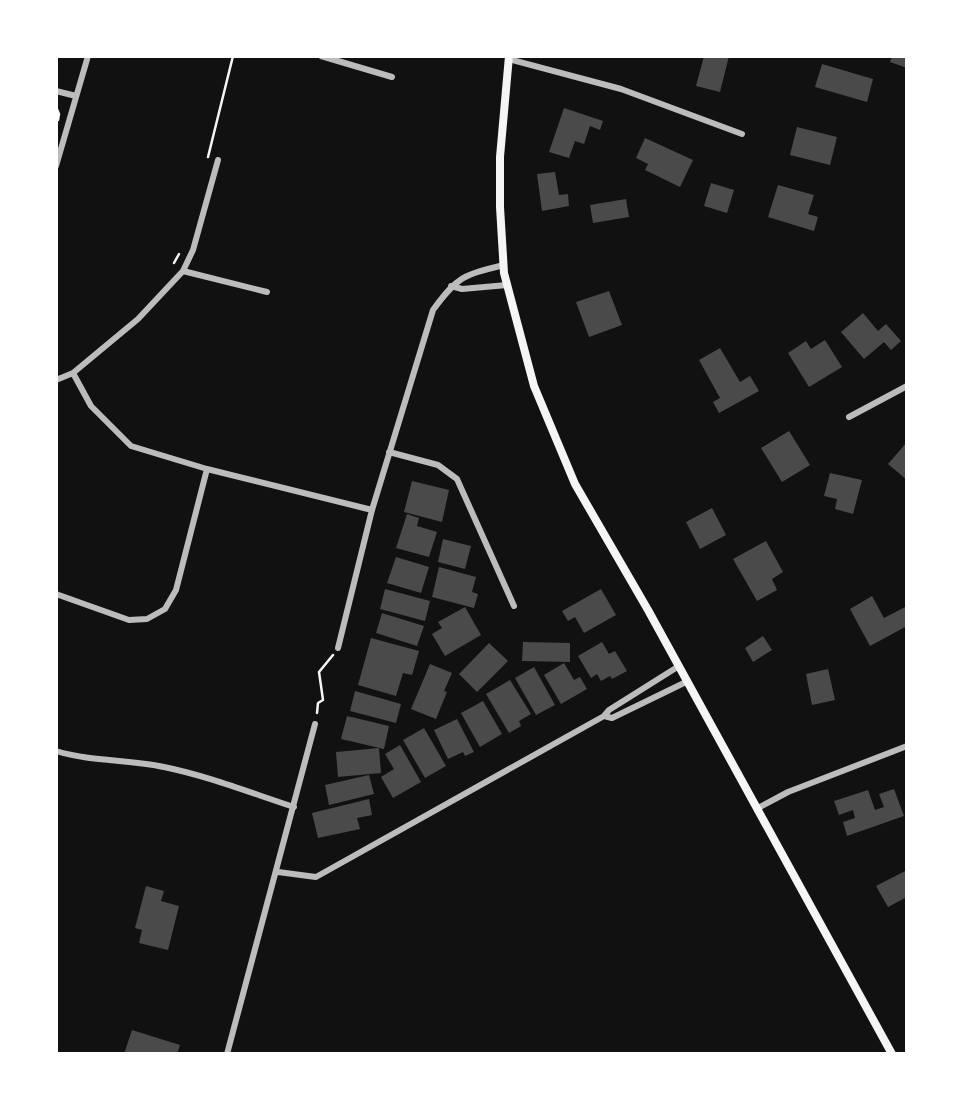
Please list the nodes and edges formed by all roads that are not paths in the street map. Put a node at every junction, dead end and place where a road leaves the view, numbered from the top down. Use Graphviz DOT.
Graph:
graph roads {
  1 [pos="88,56"];
  2 [pos="321,56"];
  3 [pos="508,57"];
  4 [pos="392,77"];
  5 [pos="56,91"];
  6 [pos="76,96"];
  7 [pos="742,134"];
  8 [pos="218,160"];
  9 [pos="56,166"];
  10 [pos="504,265"];
  11 [pos="183,271"];
  12 [pos="507,285"];
  13 [pos="451,286"];
  14 [pos="267,292"];
  15 [pos="73,373"];
  16 [pos="56,380"];
  17 [pos="907,386"];
  18 [pos="849,417"];
  19 [pos="389,452"];
  20 [pos="207,469"];
  21 [pos="372,510"];
  22 [pos="56,594"];
  23 [pos="514,606"];
  24 [pos="338,648"];
  25 [pos="678,666"];
  26 [pos="687,682"];
  27 [pos="604,716"];
  28 [pos="316,724"];
  29 [pos="907,746"];
  30 [pos="56,751"];
  31 [pos="294,807"];
  32 [pos="758,808"];
  33 [pos="278,872"];
  34 [pos="227,1054"];
  35 [pos="892,1054"];
  1 -- 6 [label="street"];
  2 -- 4 [label="street"];
  3 -- 7 [label="street"];
  3 -- 10 [label="main road"];
  5 -- 6 [label="street"];
  6 -- 9 [label="street"];
  8 -- 11 [label="street"];
  10 -- 12 [label="main road"];
  10 -- 13 [label="street"];
  11 -- 14 [label="street"];
  11 -- 15 [label="street"];
  12 -- 13 [label="street"];
  12 -- 25 [label="main road"];
  13 -- 19 [label="street"];
  15 -- 16 [label="street"];
  15 -- 20 [label="street"];
  17 -- 18 [label="street"];
  19 -- 21 [label="street"];
  19 -- 23 [label="street"];
  20 -- 21 [label="street"];
  20 -- 22 [label="street"];
  21 -- 24 [label="street"];
  25 -- 26 [label="main road"];
  25 -- 27 [label="street"];
  26 -- 27 [label="street"];
  26 -- 32 [label="main road"];
  27 -- 33 [label="street"];
  28 -- 31 [label="street"];
  29 -- 32 [label="street"];
  30 -- 31 [label="street"];
  31 -- 33 [label="street"];
  32 -- 35 [label="main road"];
  33 -- 34 [label="street"];
}
